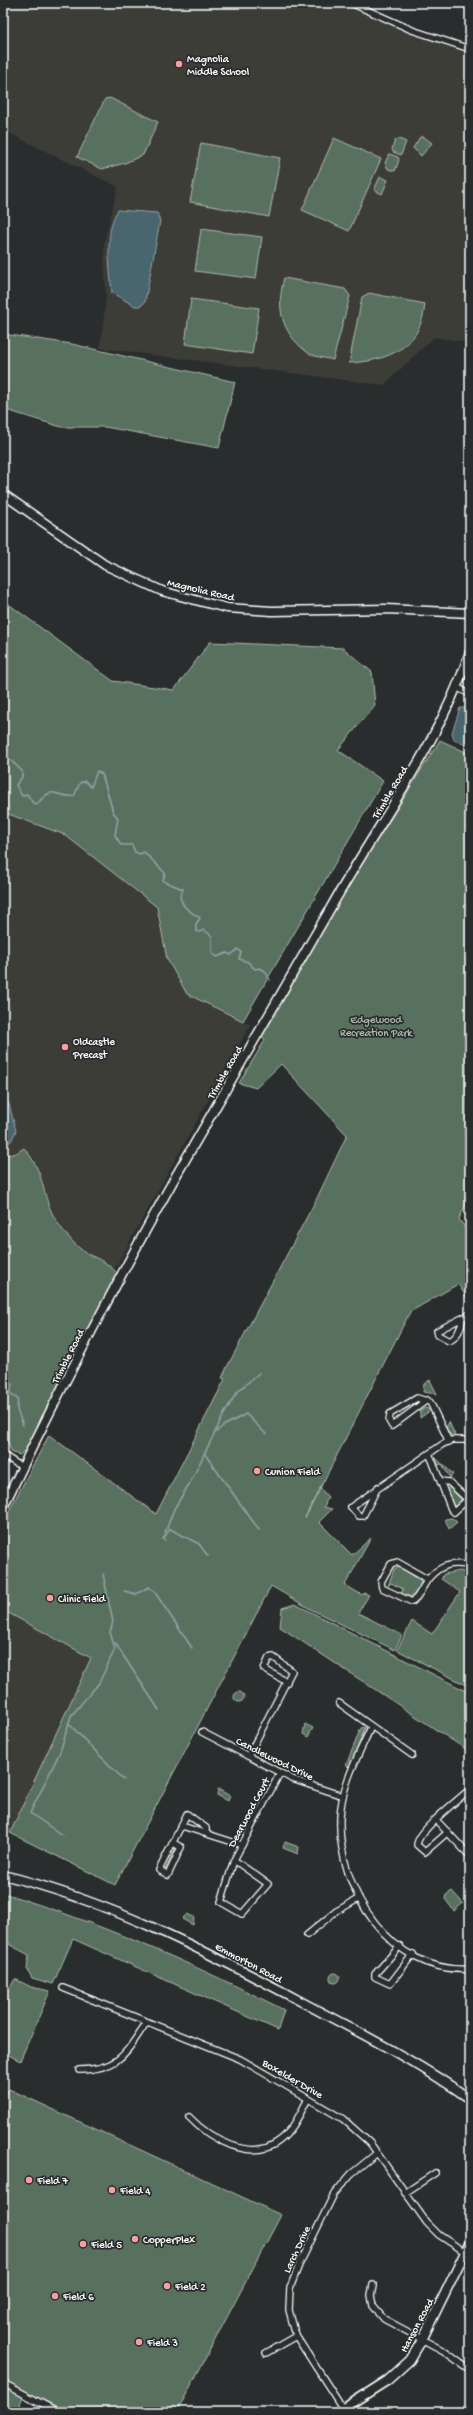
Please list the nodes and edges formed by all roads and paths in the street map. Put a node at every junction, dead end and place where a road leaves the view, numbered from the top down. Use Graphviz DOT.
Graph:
graph roads {
  1 [pos="351,3"];
  2 [pos="357,3"];
  3 [pos="362,8"];
  4 [pos="470,49"];
  5 [pos="3,494"];
  6 [pos="470,613"];
  7 [pos="470,652"];
  8 [pos="458,688"];
  9 [pos="470,694"];
  10 [pos="470,1314"];
  11 [pos="462,1319"];
  12 [pos="427,1400"];
  13 [pos="470,1440"];
  14 [pos="448,1442"];
  15 [pos="429,1454"];
  16 [pos="3,1455"];
  17 [pos="22,1467"];
  18 [pos="440,1481"];
  19 [pos="378,1487"];
  20 [pos="3,1506"];
  21 [pos="470,1566"];
  22 [pos="427,1579"];
  23 [pos="287,1682"];
  24 [pos="339,1704"];
  25 [pos="371,1726"];
  26 [pos="202,1732"];
  27 [pos="412,1755"];
  28 [pos="248,1756"];
  29 [pos="280,1773"];
  30 [pos="469,1790"];
  31 [pos="343,1796"];
  32 [pos="436,1820"];
  33 [pos="182,1826"];
  34 [pos="448,1832"];
  35 [pos="206,1833"];
  36 [pos="173,1843"];
  37 [pos="242,1845"];
  38 [pos="470,1856"];
  39 [pos="234,1860"];
  40 [pos="3,1875"];
  41 [pos="358,1899"];
  42 [pos="307,1936"];
  43 [pos="400,1946"];
  44 [pos="413,1954"];
  45 [pos="470,1969"];
  46 [pos="63,1988"];
  47 [pos="146,2022"];
  48 [pos="79,2070"];
  49 [pos="308,2098"];
  50 [pos="470,2099"];
  51 [pos="189,2117"];
  52 [pos="377,2153"];
  53 [pos="435,2173"];
  54 [pos="405,2193"];
  55 [pos="470,2242"];
  56 [pos="465,2252"];
  57 [pos="373,2285"];
  58 [pos="296,2336"];
  59 [pos="422,2340"];
  60 [pos="266,2353"];
  61 [pos="470,2370"];
  62 [pos="3,2382"];
  63 [pos="340,2411"];
  64 [pos="58,2412"];
  1 -- 3 [label="street"];
  2 -- 3 [label="street"];
  3 -- 4 [label="street"];
  5 -- 6 [label="street, Magnolia Road"];
  7 -- 8 [label="street, Trimble Road"];
  8 -- 9 [label="street"];
  8 -- 17 [label="street, Trimble Road"];
  10 -- 11 [label="street"];
  11 -- 11 [label="street"];
  12 -- 12 [label="street"];
  12 -- 14 [label="street"];
  13 -- 14 [label="street"];
  14 -- 15 [label="street"];
  15 -- 18 [label="street"];
  15 -- 19 [label="street"];
  16 -- 17 [label="street"];
  17 -- 20 [label="street, Trimble Road"];
  18 -- 18 [label="street"];
  19 -- 19 [label="street"];
  21 -- 22 [label="street"];
  22 -- 22 [label="street"];
  23 -- 23 [label="street"];
  23 -- 28 [label="street"];
  24 -- 25 [label="street"];
  25 -- 27 [label="street"];
  25 -- 31 [label="street"];
  26 -- 28 [label="street, Candlewood Drive"];
  28 -- 29 [label="street, Candlewood Drive"];
  29 -- 31 [label="street, Candlewood Drive"];
  29 -- 37 [label="street, Dearwood Court"];
  30 -- 32 [label="street"];
  31 -- 41 [label="street"];
  32 -- 34 [label="street"];
  32 -- 34 [label="street"];
  33 -- 35 [label="street"];
  33 -- 35 [label="street"];
  33 -- 36 [label="street"];
  34 -- 38 [label="street"];
  35 -- 37 [label="street"];
  36 -- 36 [label="street"];
  37 -- 39 [label="street, Dearwood Court"];
  39 -- 39 [label="street, Dearwood Court"];
  40 -- 50 [label="street, Emmorton Road"];
  41 -- 42 [label="street"];
  41 -- 43 [label="street"];
  43 -- 44 [label="street"];
  43 -- 44 [label="street"];
  44 -- 45 [label="street"];
  46 -- 47 [label="street, Boxelder Drive"];
  47 -- 48 [label="street"];
  47 -- 49 [label="street, Boxelder Drive"];
  49 -- 51 [label="street"];
  49 -- 52 [label="street, Boxelder Drive"];
  52 -- 54 [label="street, Boxelder Drive"];
  52 -- 58 [label="street, Larch Drive"];
  53 -- 54 [label="street"];
  54 -- 56 [label="street, Boxelder Drive"];
  55 -- 56 [label="street, Hanson Road"];
  56 -- 59 [label="street, Hanson Road"];
  57 -- 59 [label="street"];
  58 -- 60 [label="street"];
  58 -- 63 [label="street, Larch Drive"];
  59 -- 61 [label="street"];
  59 -- 63 [label="street, Hanson Road"];
  62 -- 64 [label="street"];
}
